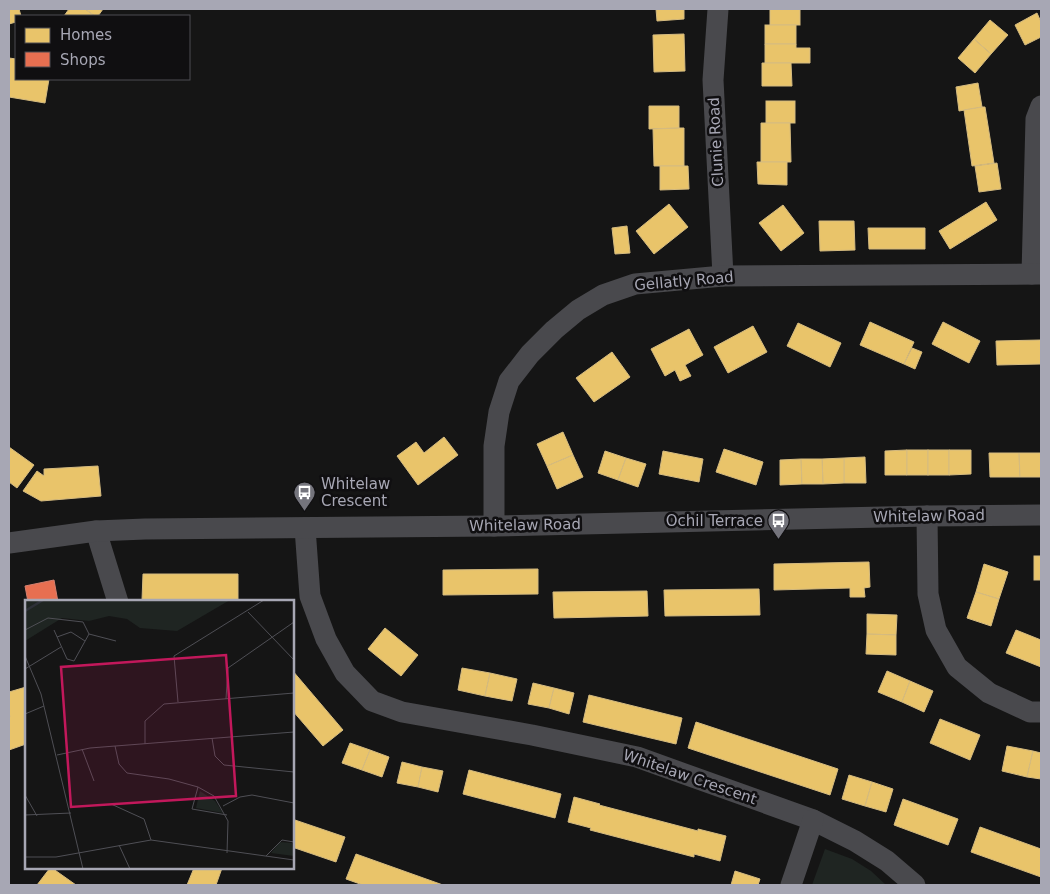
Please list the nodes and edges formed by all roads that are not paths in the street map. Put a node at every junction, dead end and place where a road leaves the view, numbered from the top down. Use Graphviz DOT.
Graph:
graph roads {
  1 [pos="718,9"];
  2 [pos="1041,106"];
  3 [pos="1037,274"];
  4 [pos="724,276"];
  5 [pos="1041,514"];
  6 [pos="927,516"];
  7 [pos="494,526"];
  8 [pos="305,528"];
  9 [pos="96,531"];
  10 [pos="9,543"];
  11 [pos="117,600"];
  12 [pos="1041,712"];
  13 [pos="813,820"];
  14 [pos="791,885"];
  15 [pos="915,885"];
  1 -- 4 [label="street, Clunie Road"];
  2 -- 3 [label="street"];
  3 -- 4 [label="street, Gellatly Road"];
  4 -- 7 [label="street, Gellatly Road"];
  5 -- 6 [label="street, Whitelaw Road"];
  6 -- 7 [label="street, Whitelaw Road"];
  6 -- 12 [label="street"];
  7 -- 8 [label="street, Whitelaw Road"];
  8 -- 9 [label="street, Whitelaw Road"];
  8 -- 13 [label="street, Whitelaw Crescent"];
  9 -- 10 [label="street, Whitelaw Road"];
  9 -- 11 [label="street"];
  13 -- 14 [label="street"];
  13 -- 15 [label="street, Whitelaw Crescent"];
}
